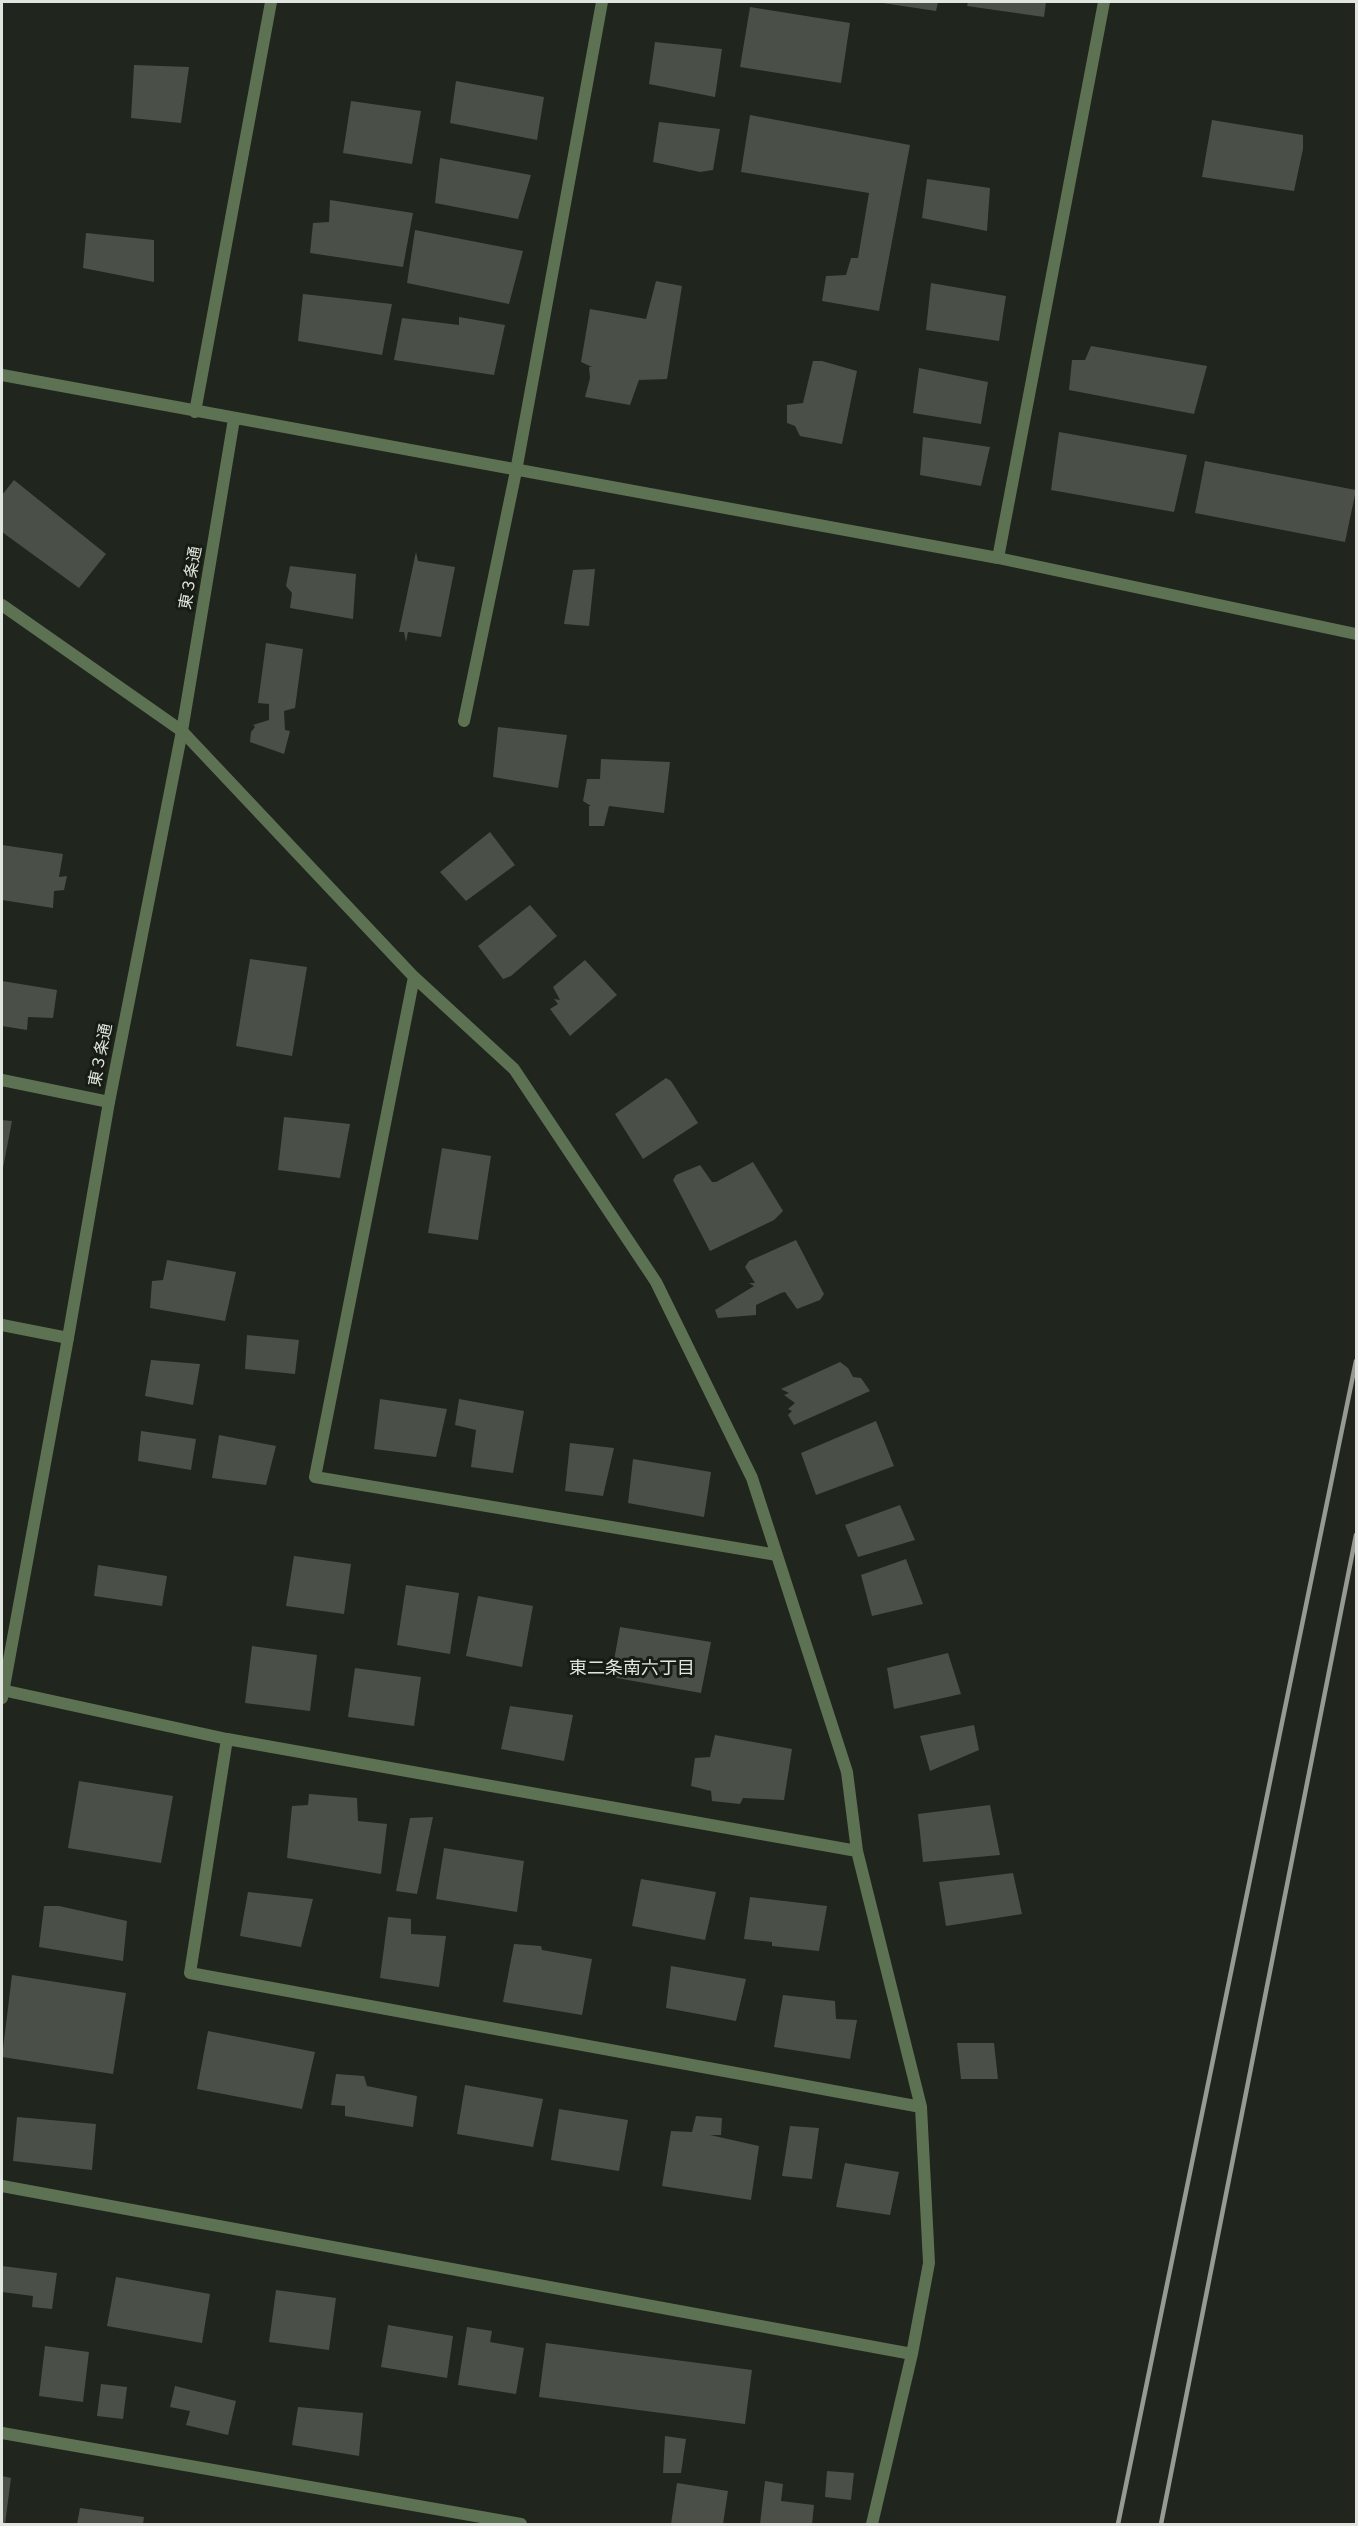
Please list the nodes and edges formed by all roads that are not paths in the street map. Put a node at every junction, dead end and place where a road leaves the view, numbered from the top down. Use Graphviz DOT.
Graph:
graph roads {
  1 [pos="271,2"];
  2 [pos="602,2"];
  3 [pos="1104,2"];
  4 [pos="2,375"];
  5 [pos="195,412"];
  6 [pos="234,420"];
  7 [pos="516,471"];
  8 [pos="998,558"];
  9 [pos="2,605"];
  10 [pos="1356,634"];
  11 [pos="464,721"];
  12 [pos="182,731"];
  13 [pos="414,977"];
  14 [pos="2,1080"];
  15 [pos="109,1102"];
  16 [pos="2,1325"];
  17 [pos="68,1338"];
  18 [pos="777,1555"];
  19 [pos="2,1693"];
  20 [pos="227,1739"];
  21 [pos="857,1851"];
  22 [pos="921,2107"];
  23 [pos="2,2186"];
  24 [pos="912,2354"];
  25 [pos="2,2433"];
  26 [pos="520,2524"];
  27 [pos="872,2524"];
  1 -- 5 [label="street"];
  2 -- 7 [label="street"];
  3 -- 8 [label="street"];
  4 -- 5 [label="street"];
  5 -- 6 [label="street"];
  6 -- 7 [label="street"];
  6 -- 12 [label="street, 東３条通"];
  7 -- 8 [label="street"];
  7 -- 11 [label="street"];
  8 -- 10 [label="street"];
  9 -- 12 [label="street"];
  12 -- 13 [label="street"];
  12 -- 15 [label="street, 東３条通"];
  13 -- 18 [label="street"];
  13 -- 18 [label="street"];
  14 -- 15 [label="street"];
  15 -- 17 [label="street, 東３条通"];
  16 -- 17 [label="street"];
  17 -- 19 [label="street, 東３条通"];
  18 -- 21 [label="street"];
  19 -- 20 [label="street"];
  20 -- 21 [label="street"];
  20 -- 22 [label="street"];
  21 -- 22 [label="street"];
  22 -- 24 [label="street"];
  23 -- 24 [label="street"];
  24 -- 27 [label="street"];
  25 -- 26 [label="street"];
}
